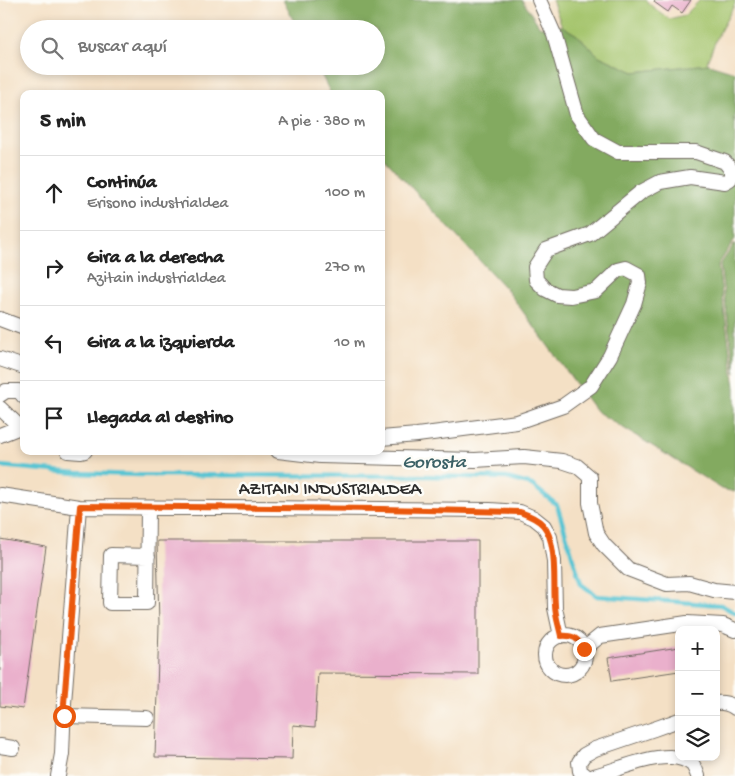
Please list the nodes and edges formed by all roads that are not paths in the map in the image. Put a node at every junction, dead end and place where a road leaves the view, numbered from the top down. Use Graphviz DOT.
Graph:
graph roads {
  1 [pos="539,0"];
  2 [pos="0,319"];
  3 [pos="20,326"];
  4 [pos="0,359"];
  5 [pos="20,366"];
  6 [pos="20,392"];
  7 [pos="0,395"];
  8 [pos="0,408"];
  9 [pos="20,426"];
  10 [pos="20,429"];
  11 [pos="0,435"];
  12 [pos="385,438"];
  13 [pos="319,455"];
  14 [pos="0,495"];
  15 [pos="80,506"];
  16 [pos="148,508"];
  17 [pos="148,556"];
  18 [pos="735,592"];
  19 [pos="735,630"];
  20 [pos="561,636"];
  21 [pos="584,649"];
  22 [pos="720,702"];
  23 [pos="735,708"];
  24 [pos="64,716"];
  25 [pos="147,718"];
  26 [pos="675,722"];
  27 [pos="580,774"];
  28 [pos="58,776"];
  29 [pos="594,776"];
  30 [pos="698,776"];
  1 -- 12 [label="street"];
  2 -- 3 [label="street"];
  4 -- 5 [label="street"];
  6 -- 7 [label="street"];
  8 -- 9 [label="street"];
  10 -- 11 [label="street"];
  13 -- 18 [label="street"];
  14 -- 15 [label="street, AZITAIN INDUSTRIALDEA"];
  15 -- 16 [label="street, AZITAIN INDUSTRIALDEA"];
  15 -- 24 [label="street"];
  16 -- 17 [label="street"];
  16 -- 20 [label="street, AZITAIN INDUSTRIALDEA"];
  19 -- 21 [label="street"];
  20 -- 21 [label="street"];
  20 -- 21 [label="street"];
  22 -- 23 [label="street"];
  24 -- 25 [label="street"];
  24 -- 28 [label="street"];
  26 -- 27 [label="street"];
  29 -- 30 [label="street"];
}
